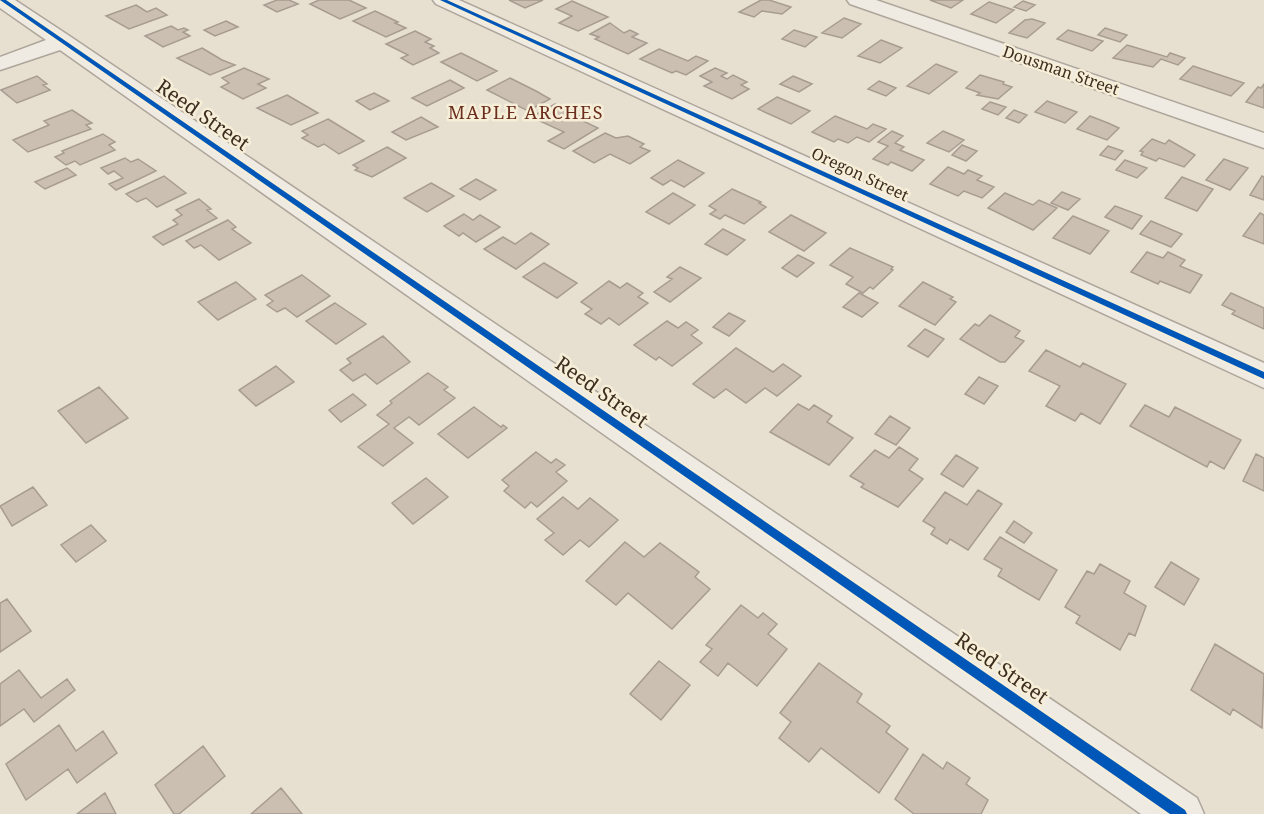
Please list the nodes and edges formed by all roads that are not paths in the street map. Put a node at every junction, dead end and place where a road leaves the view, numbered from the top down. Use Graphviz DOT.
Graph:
graph roads {
  1 [pos="2,0"];
  2 [pos="443,0"];
  3 [pos="857,0"];
  4 [pos="64,41"];
  5 [pos="0,64"];
  6 [pos="1264,141"];
  7 [pos="1264,376"];
  8 [pos="1181,814"];
  1 -- 4 [label="street, Reed Street"];
  2 -- 7 [label="street, Oregon Street"];
  3 -- 6 [label="street, Dousman Street"];
  4 -- 5 [label="street"];
  4 -- 8 [label="street, Reed Street"];
}
